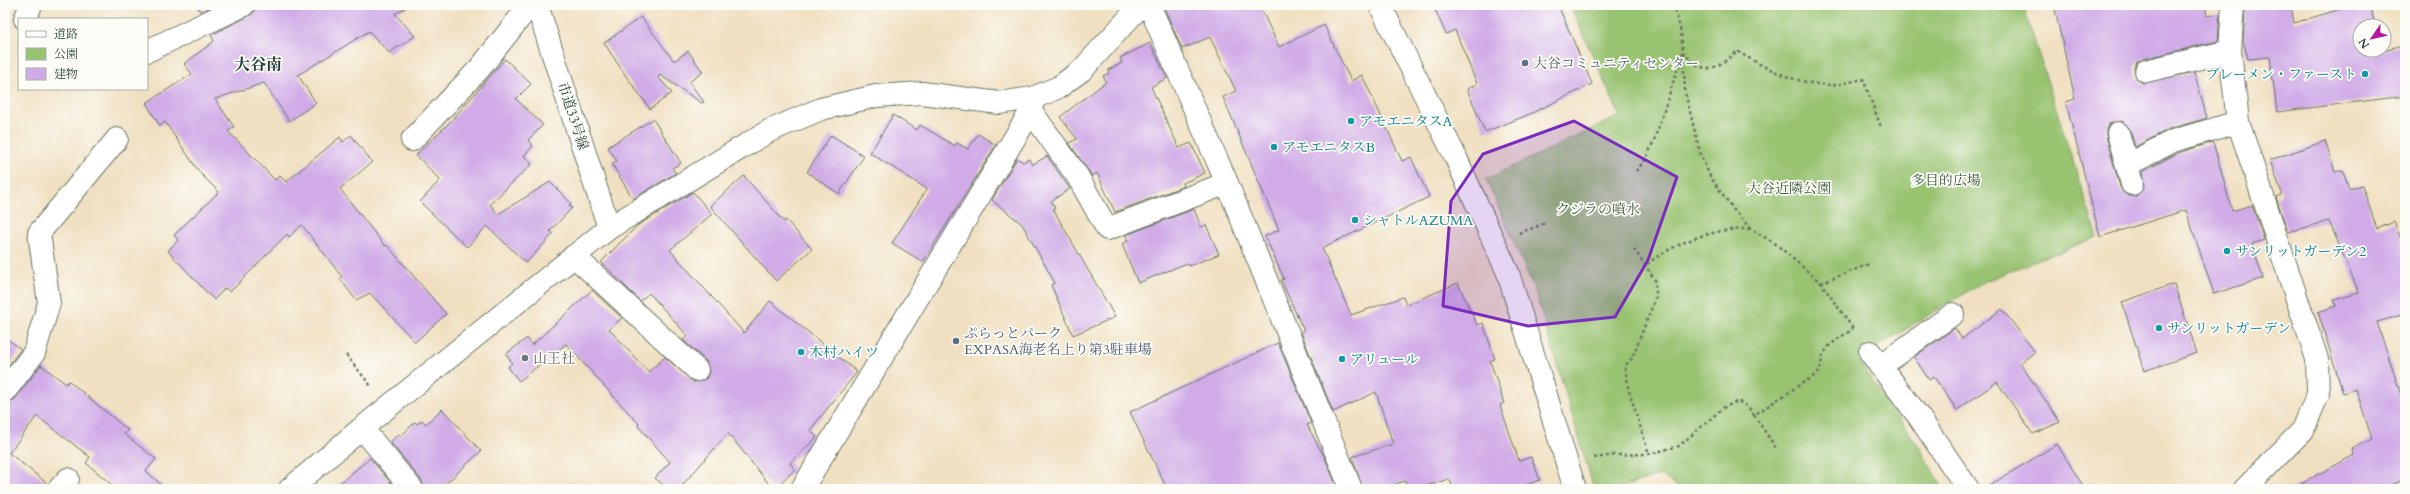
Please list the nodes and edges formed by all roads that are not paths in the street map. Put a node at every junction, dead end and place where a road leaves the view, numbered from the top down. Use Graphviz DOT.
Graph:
graph roads {
  1 [pos="30,5"];
  2 [pos="244,5"];
  3 [pos="530,5"];
  4 [pos="537,5"];
  5 [pos="1141,5"];
  6 [pos="1149,5"];
  7 [pos="1380,5"];
  8 [pos="2233,5"];
  9 [pos="25,18"];
  10 [pos="148,51"];
  11 [pos="2230,51"];
  12 [pos="2146,71"];
  13 [pos="1032,104"];
  14 [pos="2238,122"];
  15 [pos="2118,134"];
  16 [pos="117,139"];
  17 [pos="412,140"];
  18 [pos="1226,183"];
  19 [pos="609,228"];
  20 [pos="574,256"];
  21 [pos="1953,314"];
  22 [pos="697,370"];
  23 [pos="5,391"];
  24 [pos="362,428"];
  25 [pos="290,489"];
  26 [pos="412,489"];
  27 [pos="802,489"];
  28 [pos="1351,489"];
  29 [pos="1575,489"];
  30 [pos="1968,489"];
  31 [pos="2245,489"];
  1 -- 9 [label="street"];
  2 -- 10 [label="street"];
  3 -- 17 [label="street"];
  4 -- 19 [label="street, 市道33号線"];
  5 -- 13 [label="street"];
  6 -- 18 [label="street"];
  7 -- 29 [label="street"];
  8 -- 11 [label="street"];
  11 -- 12 [label="street"];
  11 -- 14 [label="street"];
  13 -- 18 [label="street"];
  13 -- 19 [label="street"];
  13 -- 27 [label="street"];
  14 -- 15 [label="street"];
  14 -- 31 [label="street"];
  16 -- 23 [label="street"];
  18 -- 28 [label="street"];
  19 -- 20 [label="street"];
  20 -- 22 [label="street"];
  20 -- 24 [label="street"];
  21 -- 30 [label="street"];
  24 -- 25 [label="street"];
  24 -- 26 [label="street"];
}
